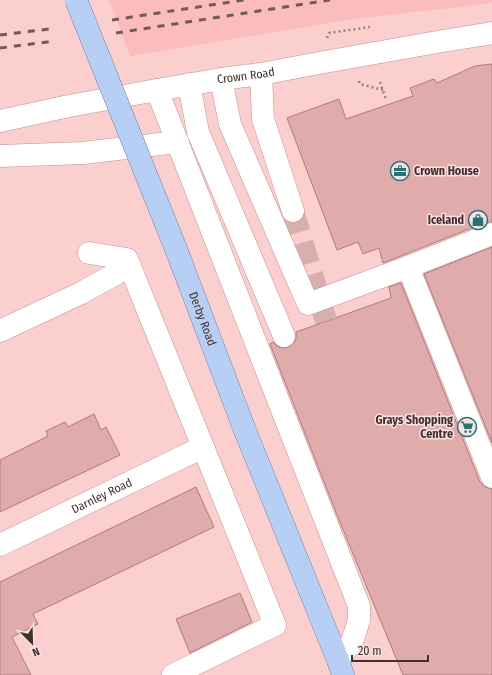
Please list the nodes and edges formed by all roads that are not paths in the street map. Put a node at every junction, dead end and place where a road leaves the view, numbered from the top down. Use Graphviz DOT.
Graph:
graph roads {
  1 [pos="76,0"];
  2 [pos="492,22"];
  3 [pos="492,33"];
  4 [pos="443,40"];
  5 [pos="261,74"];
  6 [pos="221,80"];
  7 [pos="189,84"];
  8 [pos="157,90"];
  9 [pos="0,121"];
  10 [pos="178,142"];
  11 [pos="0,156"];
  12 [pos="293,211"];
  13 [pos="492,234"];
  14 [pos="89,253"];
  15 [pos="130,266"];
  16 [pos="408,267"];
  17 [pos="0,331"];
  18 [pos="284,336"];
  19 [pos="203,447"];
  20 [pos="492,477"];
  21 [pos="0,545"];
  22 [pos="342,670"];
  23 [pos="173,675"];
  1 -- 22 [label="main road, Derby Road, bridge"];
  2 -- 4 [label="street"];
  3 -- 4 [label="street, Crown Road"];
  4 -- 5 [label="street, Crown Road"];
  5 -- 6 [label="street, Crown Road"];
  5 -- 12 [label="street"];
  6 -- 7 [label="street, Crown Road"];
  6 -- 16 [label="street"];
  7 -- 8 [label="street, Crown Road"];
  7 -- 18 [label="street"];
  8 -- 9 [label="street, Crown Road"];
  8 -- 10 [label="street"];
  10 -- 11 [label="street"];
  10 -- 22 [label="street"];
  13 -- 16 [label="street"];
  14 -- 15 [label="street"];
  15 -- 17 [label="street"];
  15 -- 19 [label="street"];
  16 -- 20 [label="street"];
  19 -- 21 [label="street, Darnley Road"];
  19 -- 23 [label="street"];
}
